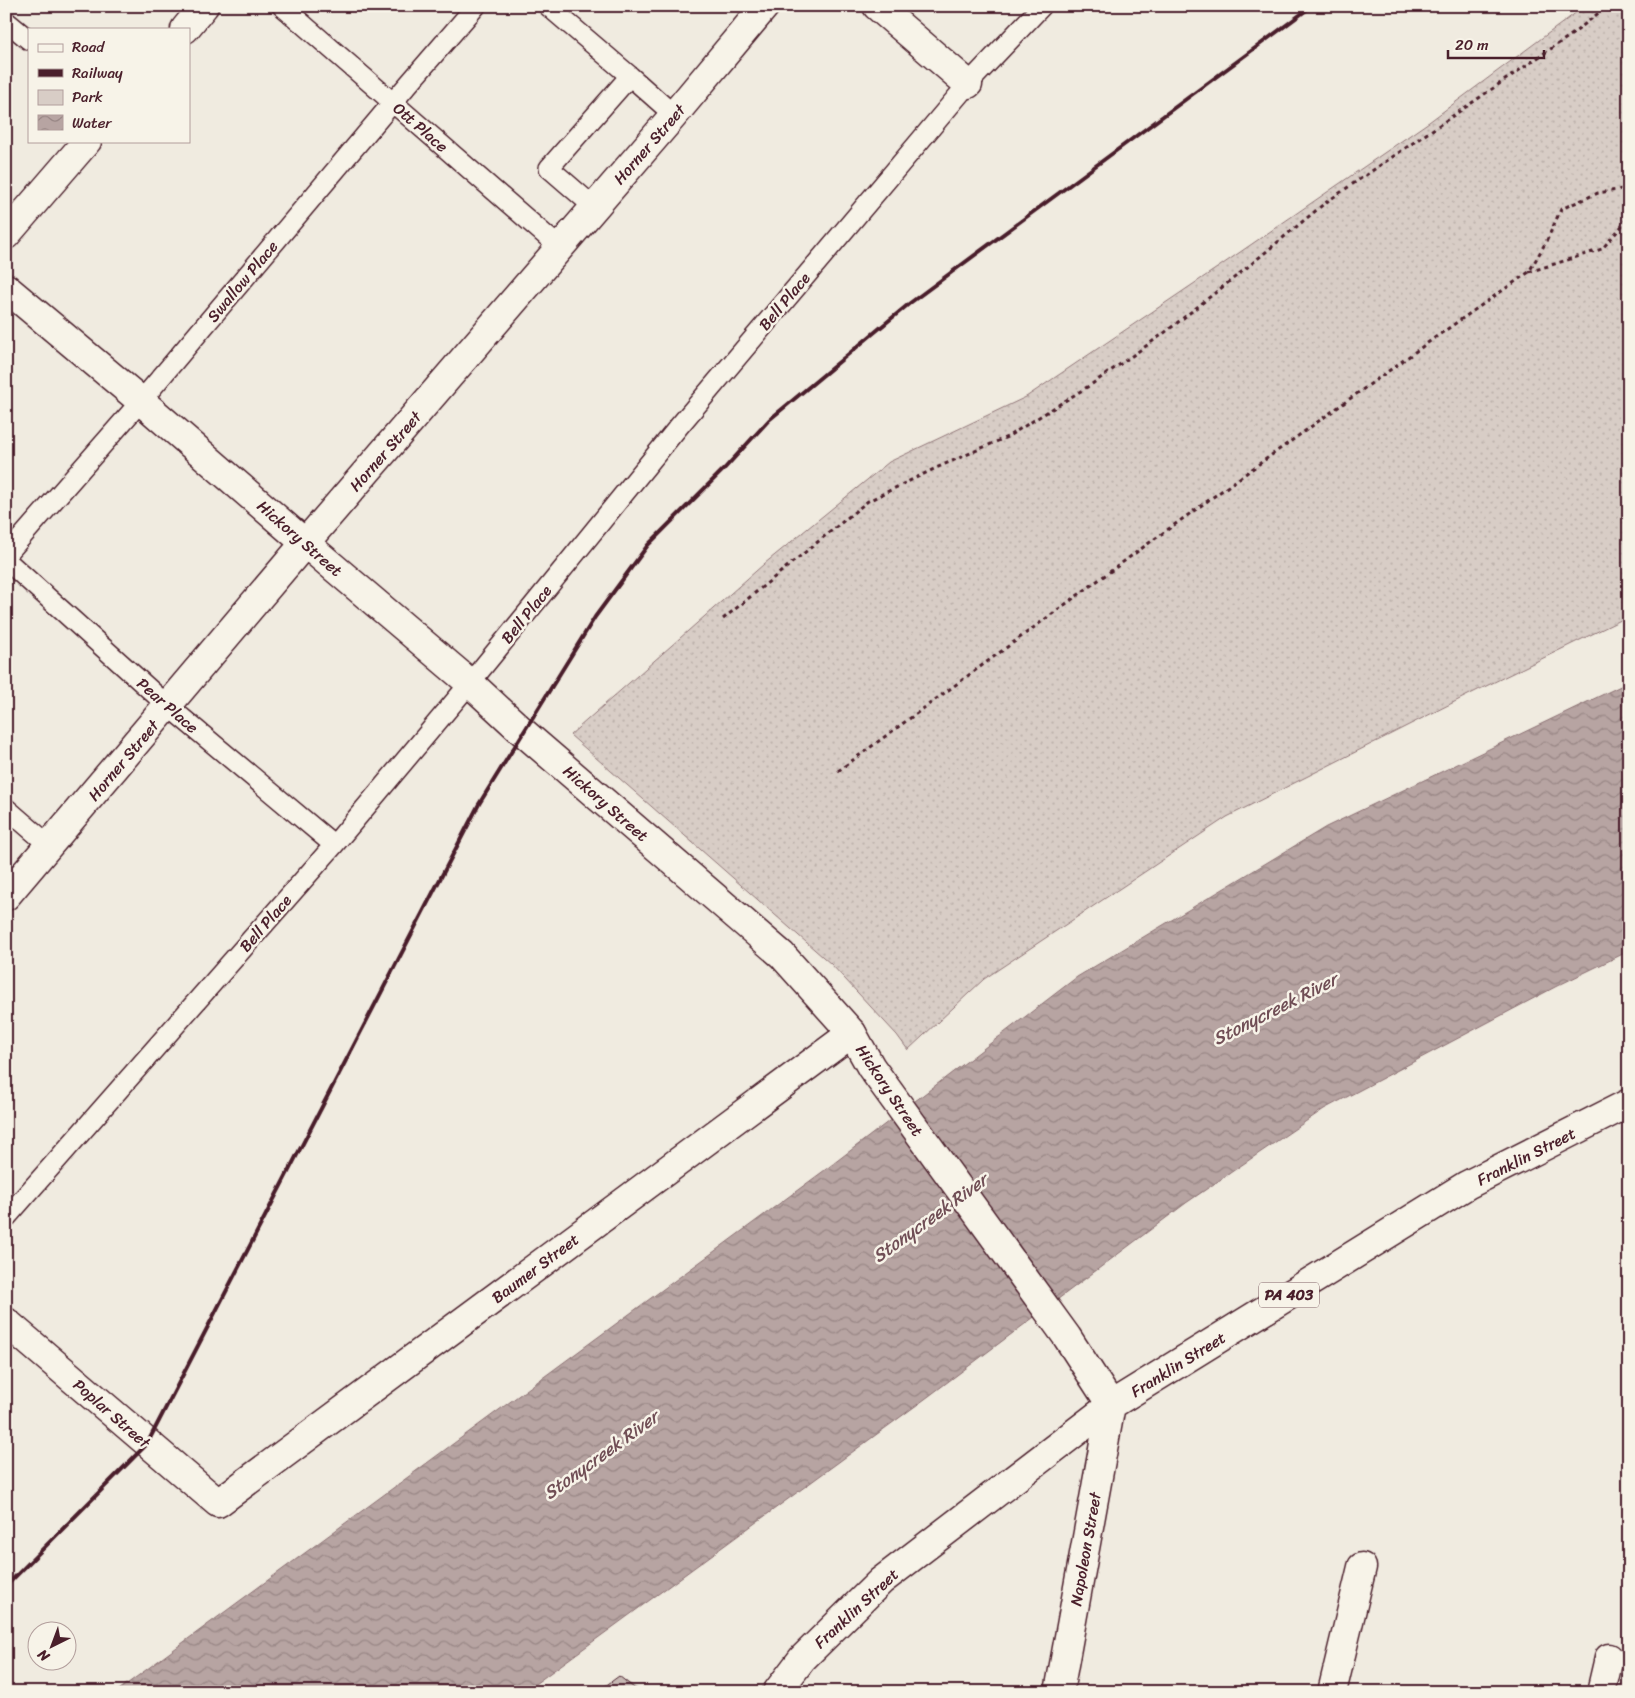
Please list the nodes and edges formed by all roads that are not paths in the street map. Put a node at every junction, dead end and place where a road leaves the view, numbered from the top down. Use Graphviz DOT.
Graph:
graph roads {
  1 [pos="204,6"];
  2 [pos="282,6"];
  3 [pos="476,6"];
  4 [pos="548,6"];
  5 [pos="764,6"];
  6 [pos="878,6"];
  7 [pos="1042,6"];
  8 [pos="6,21"];
  9 [pos="186,28"];
  10 [pos="28,39"];
  11 [pos="630,76"];
  12 [pos="968,84"];
  13 [pos="393,102"];
  14 [pos="674,115"];
  15 [pos="86,142"];
  16 [pos="594,207"];
  17 [pos="6,235"];
  18 [pos="559,247"];
  19 [pos="6,288"];
  20 [pos="141,401"];
  21 [pos="305,543"];
  22 [pos="6,555"];
  23 [pos="6,560"];
  24 [pos="470,683"];
  25 [pos="168,706"];
  26 [pos="6,808"];
  27 [pos="334,845"];
  28 [pos="50,846"];
  29 [pos="6,896"];
  30 [pos="852,1033"];
  31 [pos="1629,1103"];
  32 [pos="6,1218"];
  33 [pos="6,1322"];
  34 [pos="1111,1405"];
  35 [pos="218,1503"];
  36 [pos="1362,1567"];
  37 [pos="1608,1658"];
  38 [pos="777,1692"];
  39 [pos="1060,1692"];
  40 [pos="1332,1692"];
  41 [pos="1600,1692"];
  1 -- 9 [label="main road"];
  2 -- 13 [label="lane, Ott Place"];
  3 -- 13 [label="lane, Swallow Place"];
  4 -- 11 [label="lane"];
  5 -- 14 [label="main road, Horner Street"];
  6 -- 12 [label="main road"];
  7 -- 12 [label="lane, Bell Place"];
  8 -- 10 [label="lane"];
  11 -- 14 [label="lane"];
  11 -- 16 [label="lane"];
  12 -- 24 [label="lane, Bell Place"];
  13 -- 18 [label="lane, Ott Place"];
  13 -- 20 [label="lane, Swallow Place"];
  14 -- 16 [label="main road, Horner Street"];
  15 -- 17 [label="main road"];
  16 -- 18 [label="main road, Horner Street"];
  18 -- 21 [label="main road, Horner Street"];
  19 -- 20 [label="main road, Hickory Street"];
  20 -- 21 [label="main road, Hickory Street"];
  20 -- 22 [label="lane, Swallow Place"];
  21 -- 24 [label="main road, Hickory Street"];
  21 -- 25 [label="main road, Horner Street"];
  23 -- 25 [label="lane, Pear Place"];
  24 -- 27 [label="lane, Bell Place"];
  24 -- 30 [label="main road, Hickory Street"];
  25 -- 27 [label="lane, Pear Place"];
  25 -- 28 [label="main road, Horner Street"];
  26 -- 28 [label="lane"];
  27 -- 32 [label="lane, Bell Place"];
  28 -- 29 [label="main road, Horner Street"];
  30 -- 34 [label="main road, Hickory Street"];
  30 -- 35 [label="main road, Baumer Street"];
  31 -- 34 [label="main road, Franklin Street / PA 403"];
  33 -- 35 [label="main road, Poplar Street"];
  34 -- 38 [label="main road, Franklin Street"];
  34 -- 39 [label="main road, Napoleon Street"];
  36 -- 40 [label="main road"];
  37 -- 41 [label="main road"];
}
